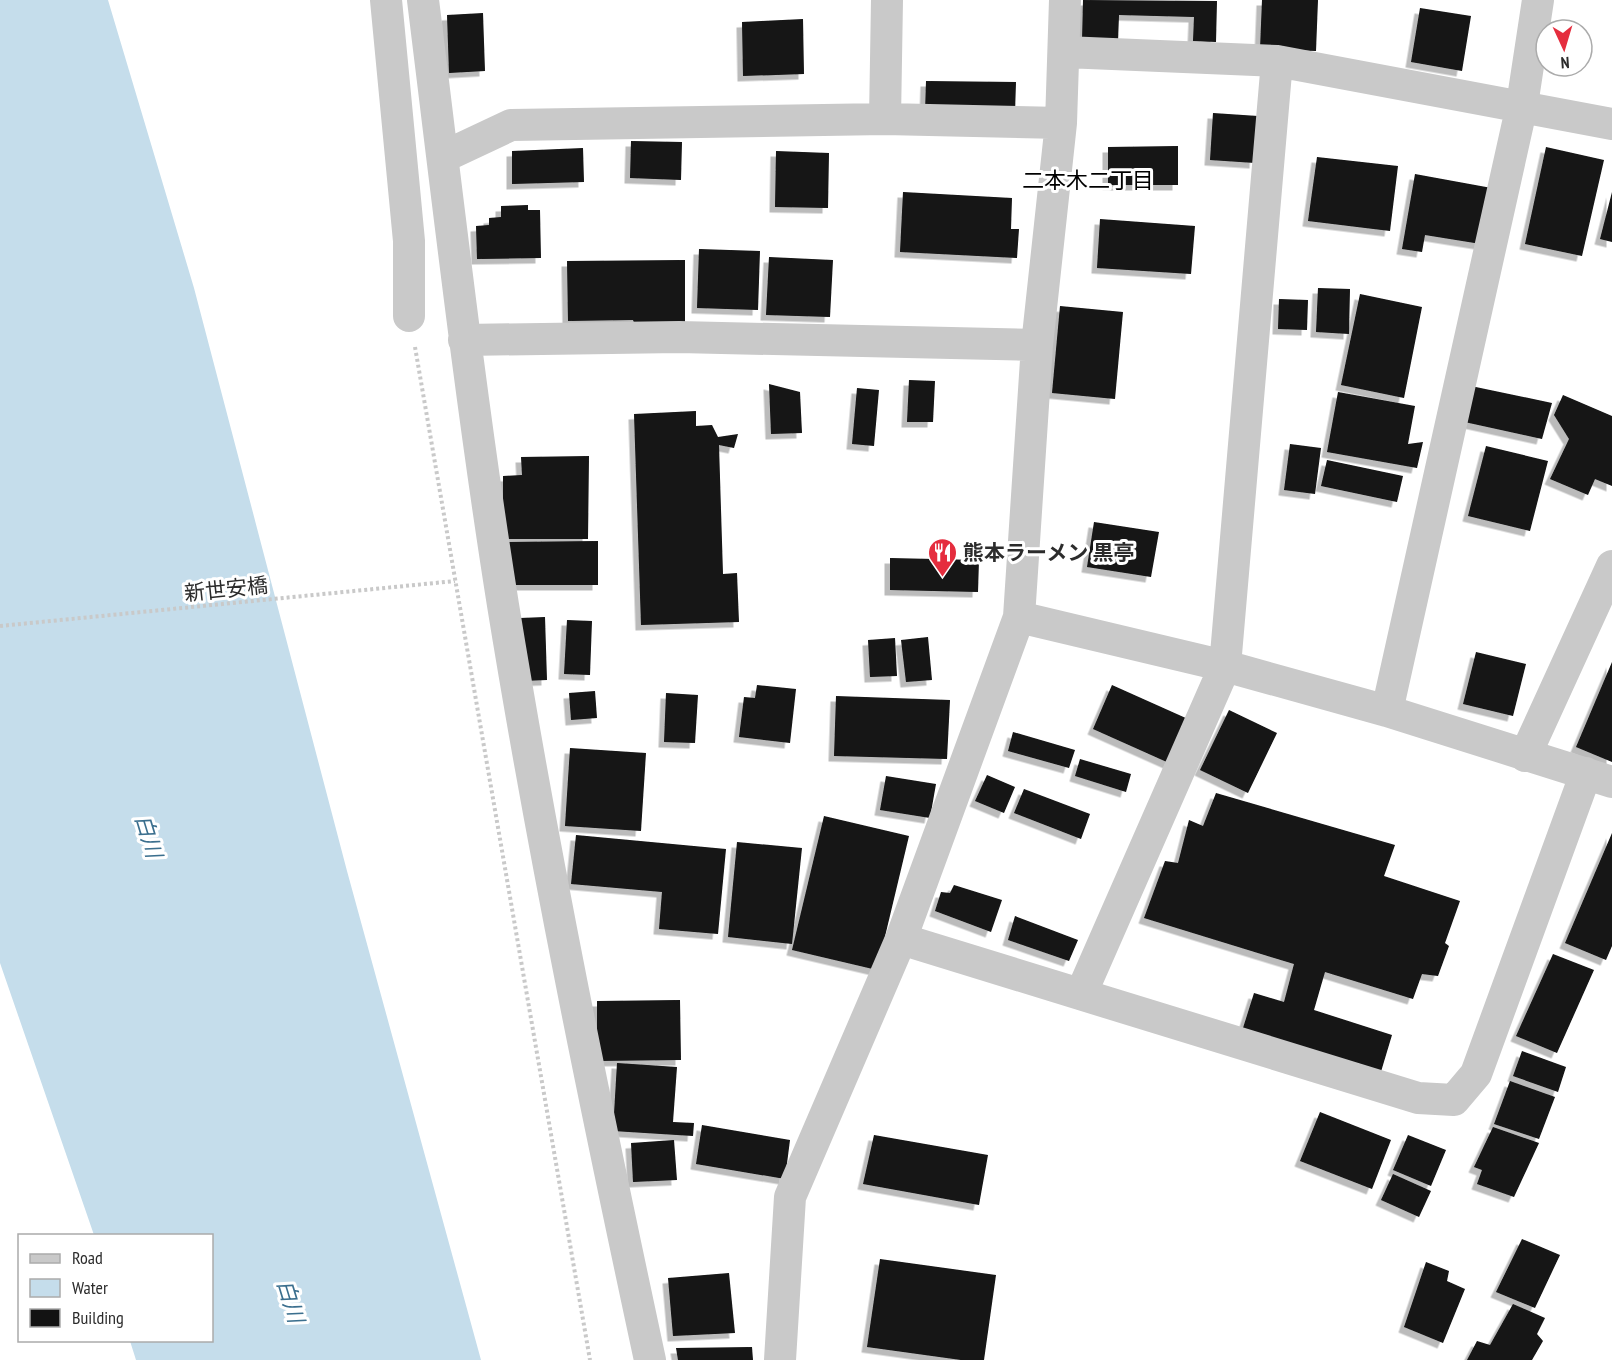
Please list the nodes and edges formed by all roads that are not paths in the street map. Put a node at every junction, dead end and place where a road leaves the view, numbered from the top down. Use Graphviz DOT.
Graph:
graph roads {
  1 [pos="386,0"];
  2 [pos="423,0"];
  3 [pos="887,0"];
  4 [pos="1065,0"];
  5 [pos="1538,0"];
  6 [pos="1065,52"];
  7 [pos="1277,61"];
  8 [pos="1522,105"];
  9 [pos="885,119"];
  10 [pos="1061,123"];
  11 [pos="1612,124"];
  12 [pos="443,157"];
  13 [pos="410,316"];
  14 [pos="464,340"];
  15 [pos="1037,345"];
  16 [pos="1612,566"];
  17 [pos="1019,617"];
  18 [pos="1225,666"];
  19 [pos="1387,711"];
  20 [pos="1525,756"];
  21 [pos="1599,778"];
  22 [pos="901,939"];
  23 [pos="1082,994"];
  24 [pos="650,1360"];
  25 [pos="780,1360"];
  1 -- 13 [label="street"];
  2 -- 12 [label="street"];
  3 -- 9 [label="street"];
  4 -- 6 [label="street"];
  5 -- 8 [label="street"];
  6 -- 7 [label="street"];
  6 -- 10 [label="street"];
  7 -- 8 [label="street"];
  7 -- 18 [label="street"];
  8 -- 11 [label="street"];
  8 -- 19 [label="street"];
  9 -- 10 [label="street"];
  9 -- 12 [label="street"];
  10 -- 15 [label="street"];
  12 -- 14 [label="street"];
  14 -- 15 [label="street"];
  14 -- 24 [label="street"];
  15 -- 17 [label="street"];
  16 -- 20 [label="street"];
  17 -- 18 [label="street"];
  17 -- 22 [label="street"];
  18 -- 19 [label="street"];
  18 -- 23 [label="street"];
  19 -- 20 [label="street"];
  20 -- 21 [label="street"];
  21 -- 23 [label="street"];
  22 -- 23 [label="street"];
  22 -- 25 [label="street"];
}
